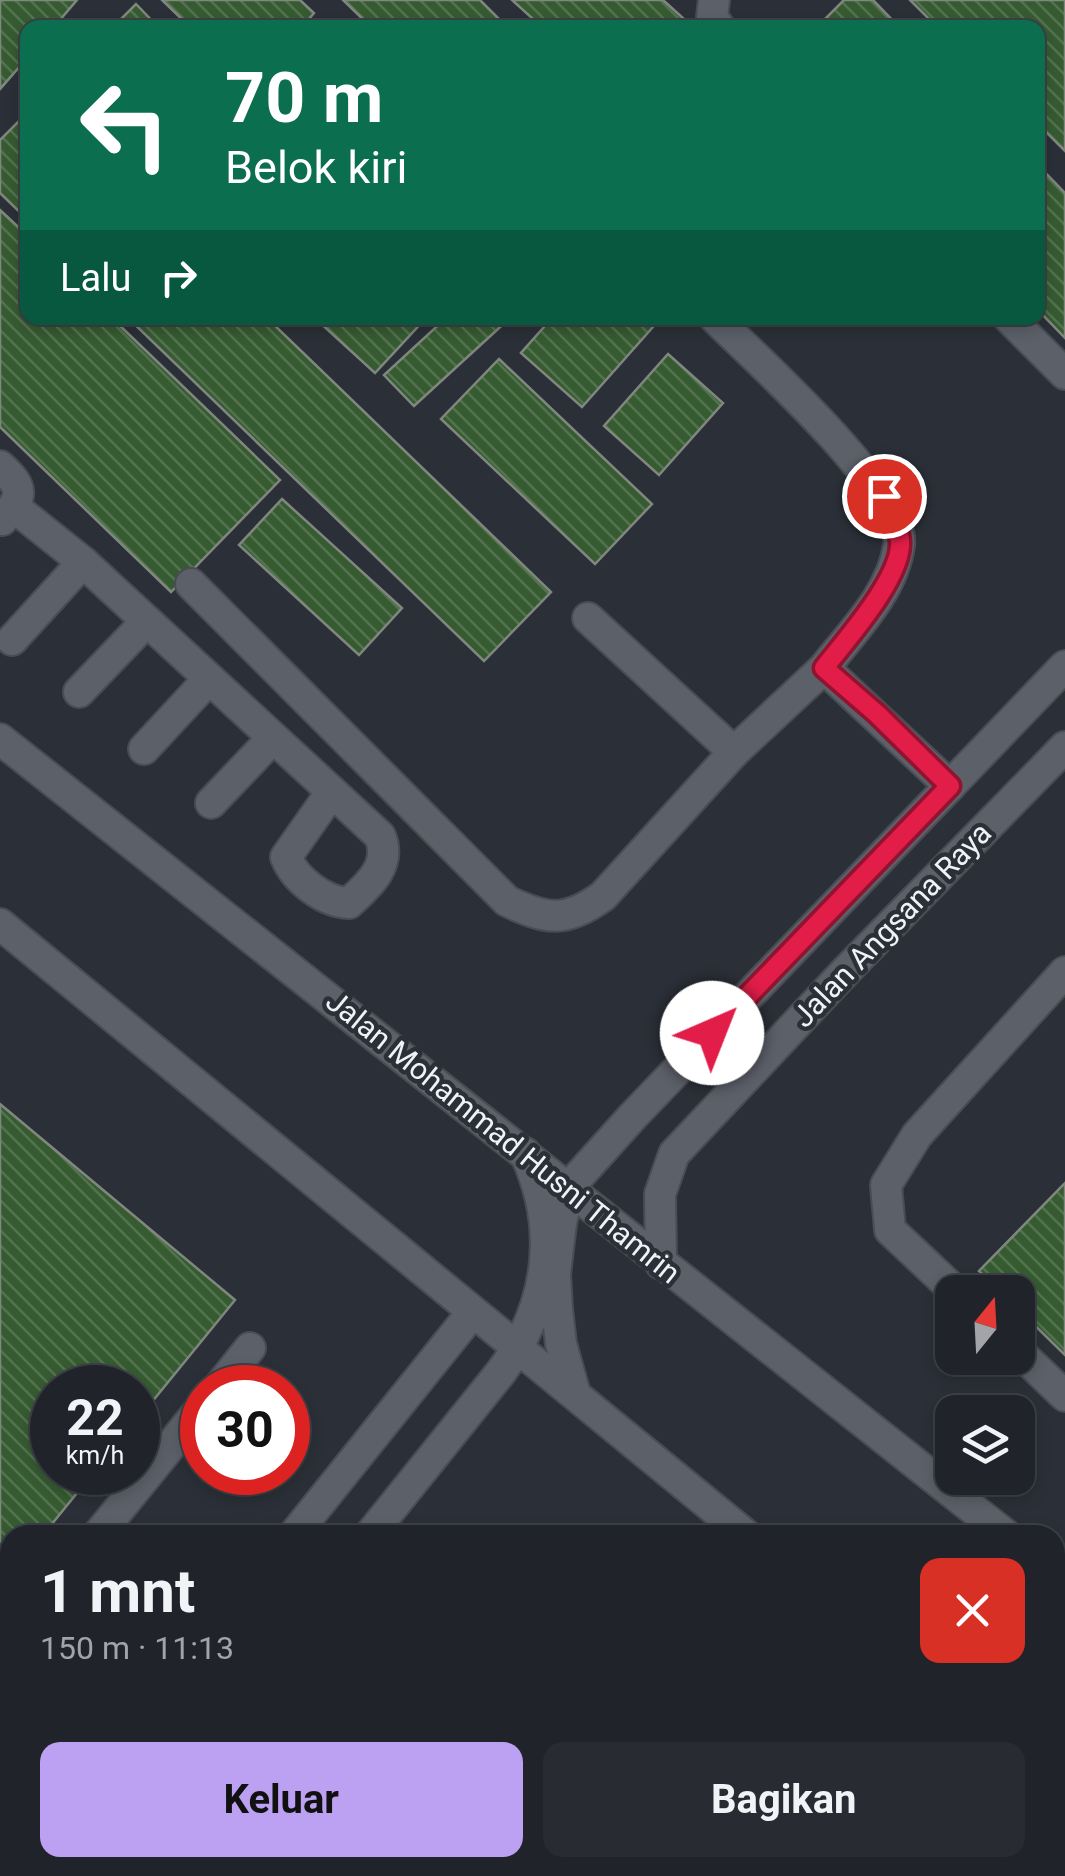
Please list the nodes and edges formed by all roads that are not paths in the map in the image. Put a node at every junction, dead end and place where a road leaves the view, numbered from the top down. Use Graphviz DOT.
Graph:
graph roads {
  1 [pos="722,325"];
  2 [pos="1016,325"];
  3 [pos="1065,374"];
  4 [pos="0,466"];
  5 [pos="7,514"];
  6 [pos="82,562"];
  7 [pos="191,584"];
  8 [pos="588,618"];
  9 [pos="146,622"];
  10 [pos="12,640"];
  11 [pos="1065,666"];
  12 [pos="824,668"];
  13 [pos="208,680"];
  14 [pos="79,692"];
  15 [pos="0,739"];
  16 [pos="272,739"];
  17 [pos="1065,747"];
  18 [pos="144,748"];
  19 [pos="734,752"];
  20 [pos="950,786"];
  21 [pos="332,793"];
  22 [pos="211,803"];
  23 [pos="0,924"];
  24 [pos="1065,972"];
  25 [pos="524,1153"];
  26 [pos="570,1189"];
  27 [pos="662,1264"];
  28 [pos="938,1275"];
  29 [pos="472,1312"];
  30 [pos="250,1348"];
  31 [pos="517,1350"];
  32 [pos="236,1365"];
  33 [pos="1035,1367"];
  34 [pos="575,1394"];
  35 [pos="1065,1396"];
  36 [pos="180,1433"];
  37 [pos="106,1525"];
  38 [pos="302,1525"];
  39 [pos="378,1525"];
  40 [pos="734,1525"];
  41 [pos="993,1525"];
  1 -- 12 [label="street"];
  2 -- 3 [label="street"];
  4 -- 5 [label="street"];
  5 -- 6 [label="street"];
  6 -- 9 [label="street"];
  6 -- 10 [label="street"];
  7 -- 19 [label="street"];
  8 -- 19 [label="street"];
  9 -- 13 [label="street"];
  9 -- 14 [label="street"];
  11 -- 20 [label="street, Jalan Angsana Raya"];
  12 -- 19 [label="street"];
  12 -- 20 [label="street"];
  13 -- 16 [label="street"];
  13 -- 18 [label="street"];
  15 -- 25 [label="street, Jalan Mohammad Husni Thamrin"];
  16 -- 21 [label="street"];
  16 -- 22 [label="street"];
  17 -- 27 [label="street, Jalan Angsana Raya"];
  20 -- 26 [label="street, Jalan Angsana Raya"];
  23 -- 29 [label="street"];
  24 -- 28 [label="street"];
  25 -- 26 [label="street, Jalan Mohammad Husni Thamrin"];
  25 -- 31 [label="street"];
  26 -- 27 [label="street, Jalan Mohammad Husni Thamrin"];
  26 -- 34 [label="street"];
  27 -- 41 [label="street, Jalan Mohammad Husni Thamrin"];
  29 -- 31 [label="street"];
  29 -- 38 [label="street"];
  30 -- 32 [label="street"];
  31 -- 34 [label="street"];
  31 -- 39 [label="street"];
  33 -- 35 [label="street"];
  34 -- 40 [label="street"];
  36 -- 37 [label="street"];
}
